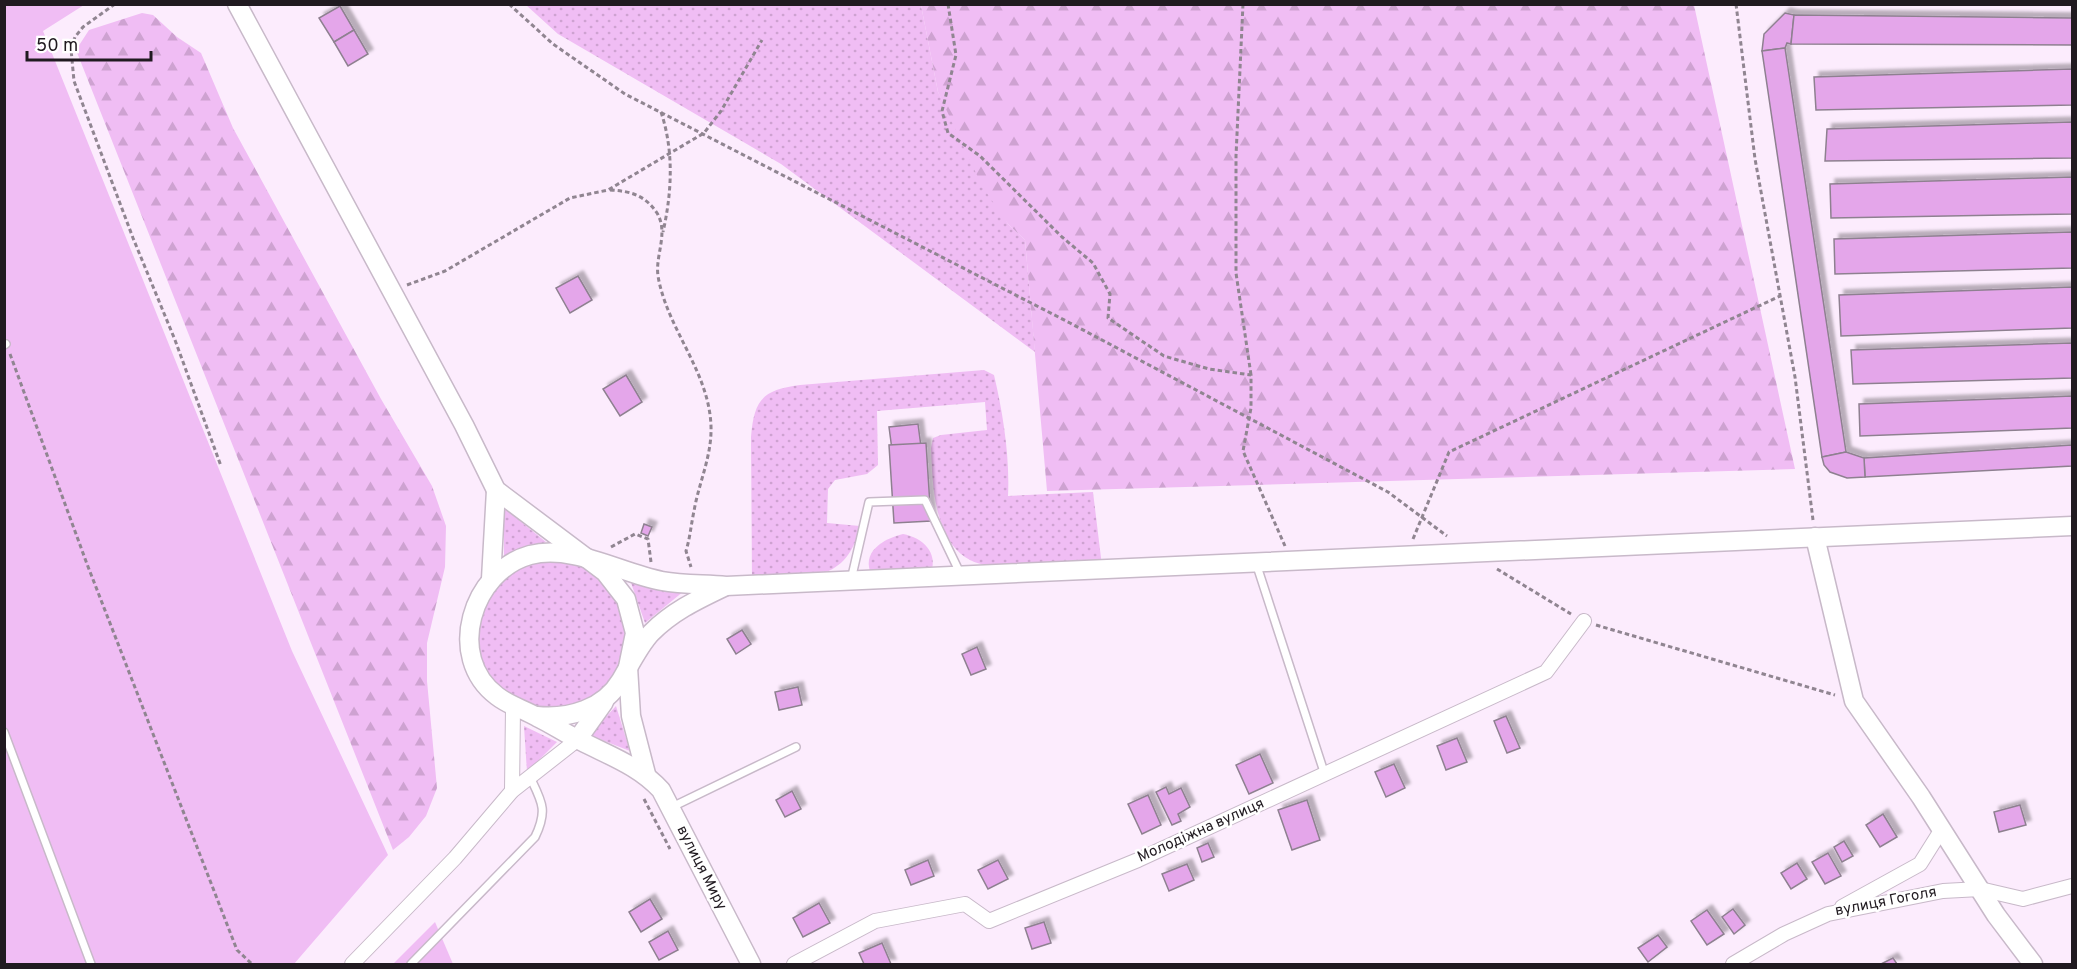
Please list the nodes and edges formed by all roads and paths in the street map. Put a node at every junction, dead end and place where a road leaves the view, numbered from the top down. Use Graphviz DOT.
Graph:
graph roads {
  1 [pos="115,4"];
  2 [pos="237,4"];
  3 [pos="508,4"];
  4 [pos="948,4"];
  5 [pos="1243,4"];
  6 [pos="1736,4"];
  7 [pos="762,40"];
  8 [pos="661,112"];
  9 [pos="704,133"];
  10 [pos="669,154"];
  11 [pos="608,190"];
  12 [pos="663,233"];
  13 [pos="392,291"];
  14 [pos="1780,296"];
  15 [pos="5,344"];
  16 [pos="1251,375"];
  17 [pos="220,466"];
  18 [pos="496,490"];
  19 [pos="1422,517"];
  20 [pos="2073,526"];
  21 [pos="1815,537"];
  22 [pos="610,548"];
  23 [pos="1469,553"];
  24 [pos="1407,555"];
  25 [pos="586,559"];
  26 [pos="1292,560"];
  27 [pos="1256,562"];
  28 [pos="961,575"];
  29 [pos="653,578"];
  30 [pos="491,579"];
  31 [pos="851,580"];
  32 [pos="696,584"];
  33 [pos="726,586"];
  34 [pos="1584,621"];
  35 [pos="628,667"];
  36 [pos="610,694"];
  37 [pos="1854,701"];
  38 [pos="513,708"];
  39 [pos="536,716"];
  40 [pos="4,732"];
  41 [pos="577,740"];
  42 [pos="796,747"];
  43 [pos="646,774"];
  44 [pos="1324,774"];
  45 [pos="530,777"];
  46 [pos="512,791"];
  47 [pos="670,808"];
  48 [pos="1942,829"];
  49 [pos="2073,886"];
  50 [pos="1980,889"];
  51 [pos="1828,914"];
  52 [pos="91,964"];
  53 [pos="252,964"];
  54 [pos="352,964"];
  55 [pos="411,964"];
  56 [pos="751,964"];
  57 [pos="794,964"];
  58 [pos="1733,964"];
  59 [pos="2033,964"];
  1 -- 17 [label="path"];
  2 -- 13 [label="street"];
  3 -- 8 [label="path"];
  4 -- 16 [label="path"];
  5 -- 16 [label="path"];
  6 -- 14 [label="path"];
  7 -- 9 [label="path"];
  8 -- 9 [label="path"];
  8 -- 10 [label="path"];
  9 -- 10 [label="path"];
  9 -- 19 [label="path"];
  10 -- 11 [label="path"];
  10 -- 12 [label="path"];
  11 -- 12 [label="path"];
  11 -- 13 [label="path"];
  12 -- 32 [label="path"];
  13 -- 18 [label="street"];
  14 -- 19 [label="path"];
  14 -- 21 [label="path"];
  15 -- 53 [label="path"];
  16 -- 26 [label="path"];
  18 -- 25 [label="street"];
  18 -- 30 [label="street"];
  19 -- 23 [label="path"];
  19 -- 24 [label="path"];
  20 -- 21 [label="street"];
  21 -- 23 [label="street"];
  21 -- 37 [label="street"];
  22 -- 29 [label="path"];
  23 -- 24 [label="street"];
  23 -- 34 [label="path"];
  24 -- 26 [label="street"];
  25 -- 29 [label="street"];
  25 -- 30 [label="street"];
  25 -- 35 [label="street"];
  26 -- 27 [label="street"];
  27 -- 28 [label="street"];
  27 -- 44 [label="lane"];
  28 -- 31 [label="street"];
  28 -- 31 [label="lane"];
  29 -- 32 [label="street"];
  30 -- 38 [label="street"];
  31 -- 33 [label="street"];
  32 -- 33 [label="street"];
  33 -- 35 [label="street"];
  34 -- 37 [label="path"];
  34 -- 44 [label="street, Молодіжна вулиця"];
  35 -- 36 [label="street"];
  35 -- 43 [label="street"];
  36 -- 39 [label="street"];
  36 -- 41 [label="street"];
  37 -- 48 [label="street"];
  38 -- 39 [label="street"];
  38 -- 46 [label="street"];
  39 -- 41 [label="street"];
  40 -- 52 [label="lane"];
  41 -- 43 [label="street"];
  41 -- 45 [label="street"];
  42 -- 47 [label="lane"];
  43 -- 47 [label="street, вулиця Миру"];
  44 -- 57 [label="street, Молодіжна вулиця"];
  45 -- 46 [label="street"];
  45 -- 55 [label="lane"];
  46 -- 54 [label="street"];
  47 -- 56 [label="street, вулиця Миру"];
  48 -- 50 [label="street"];
  48 -- 51 [label="street"];
  49 -- 50 [label="street, вулиця Гоголя"];
  50 -- 51 [label="street, вулиця Гоголя"];
  50 -- 59 [label="street"];
  51 -- 58 [label="street, вулиця Гоголя"];
}
